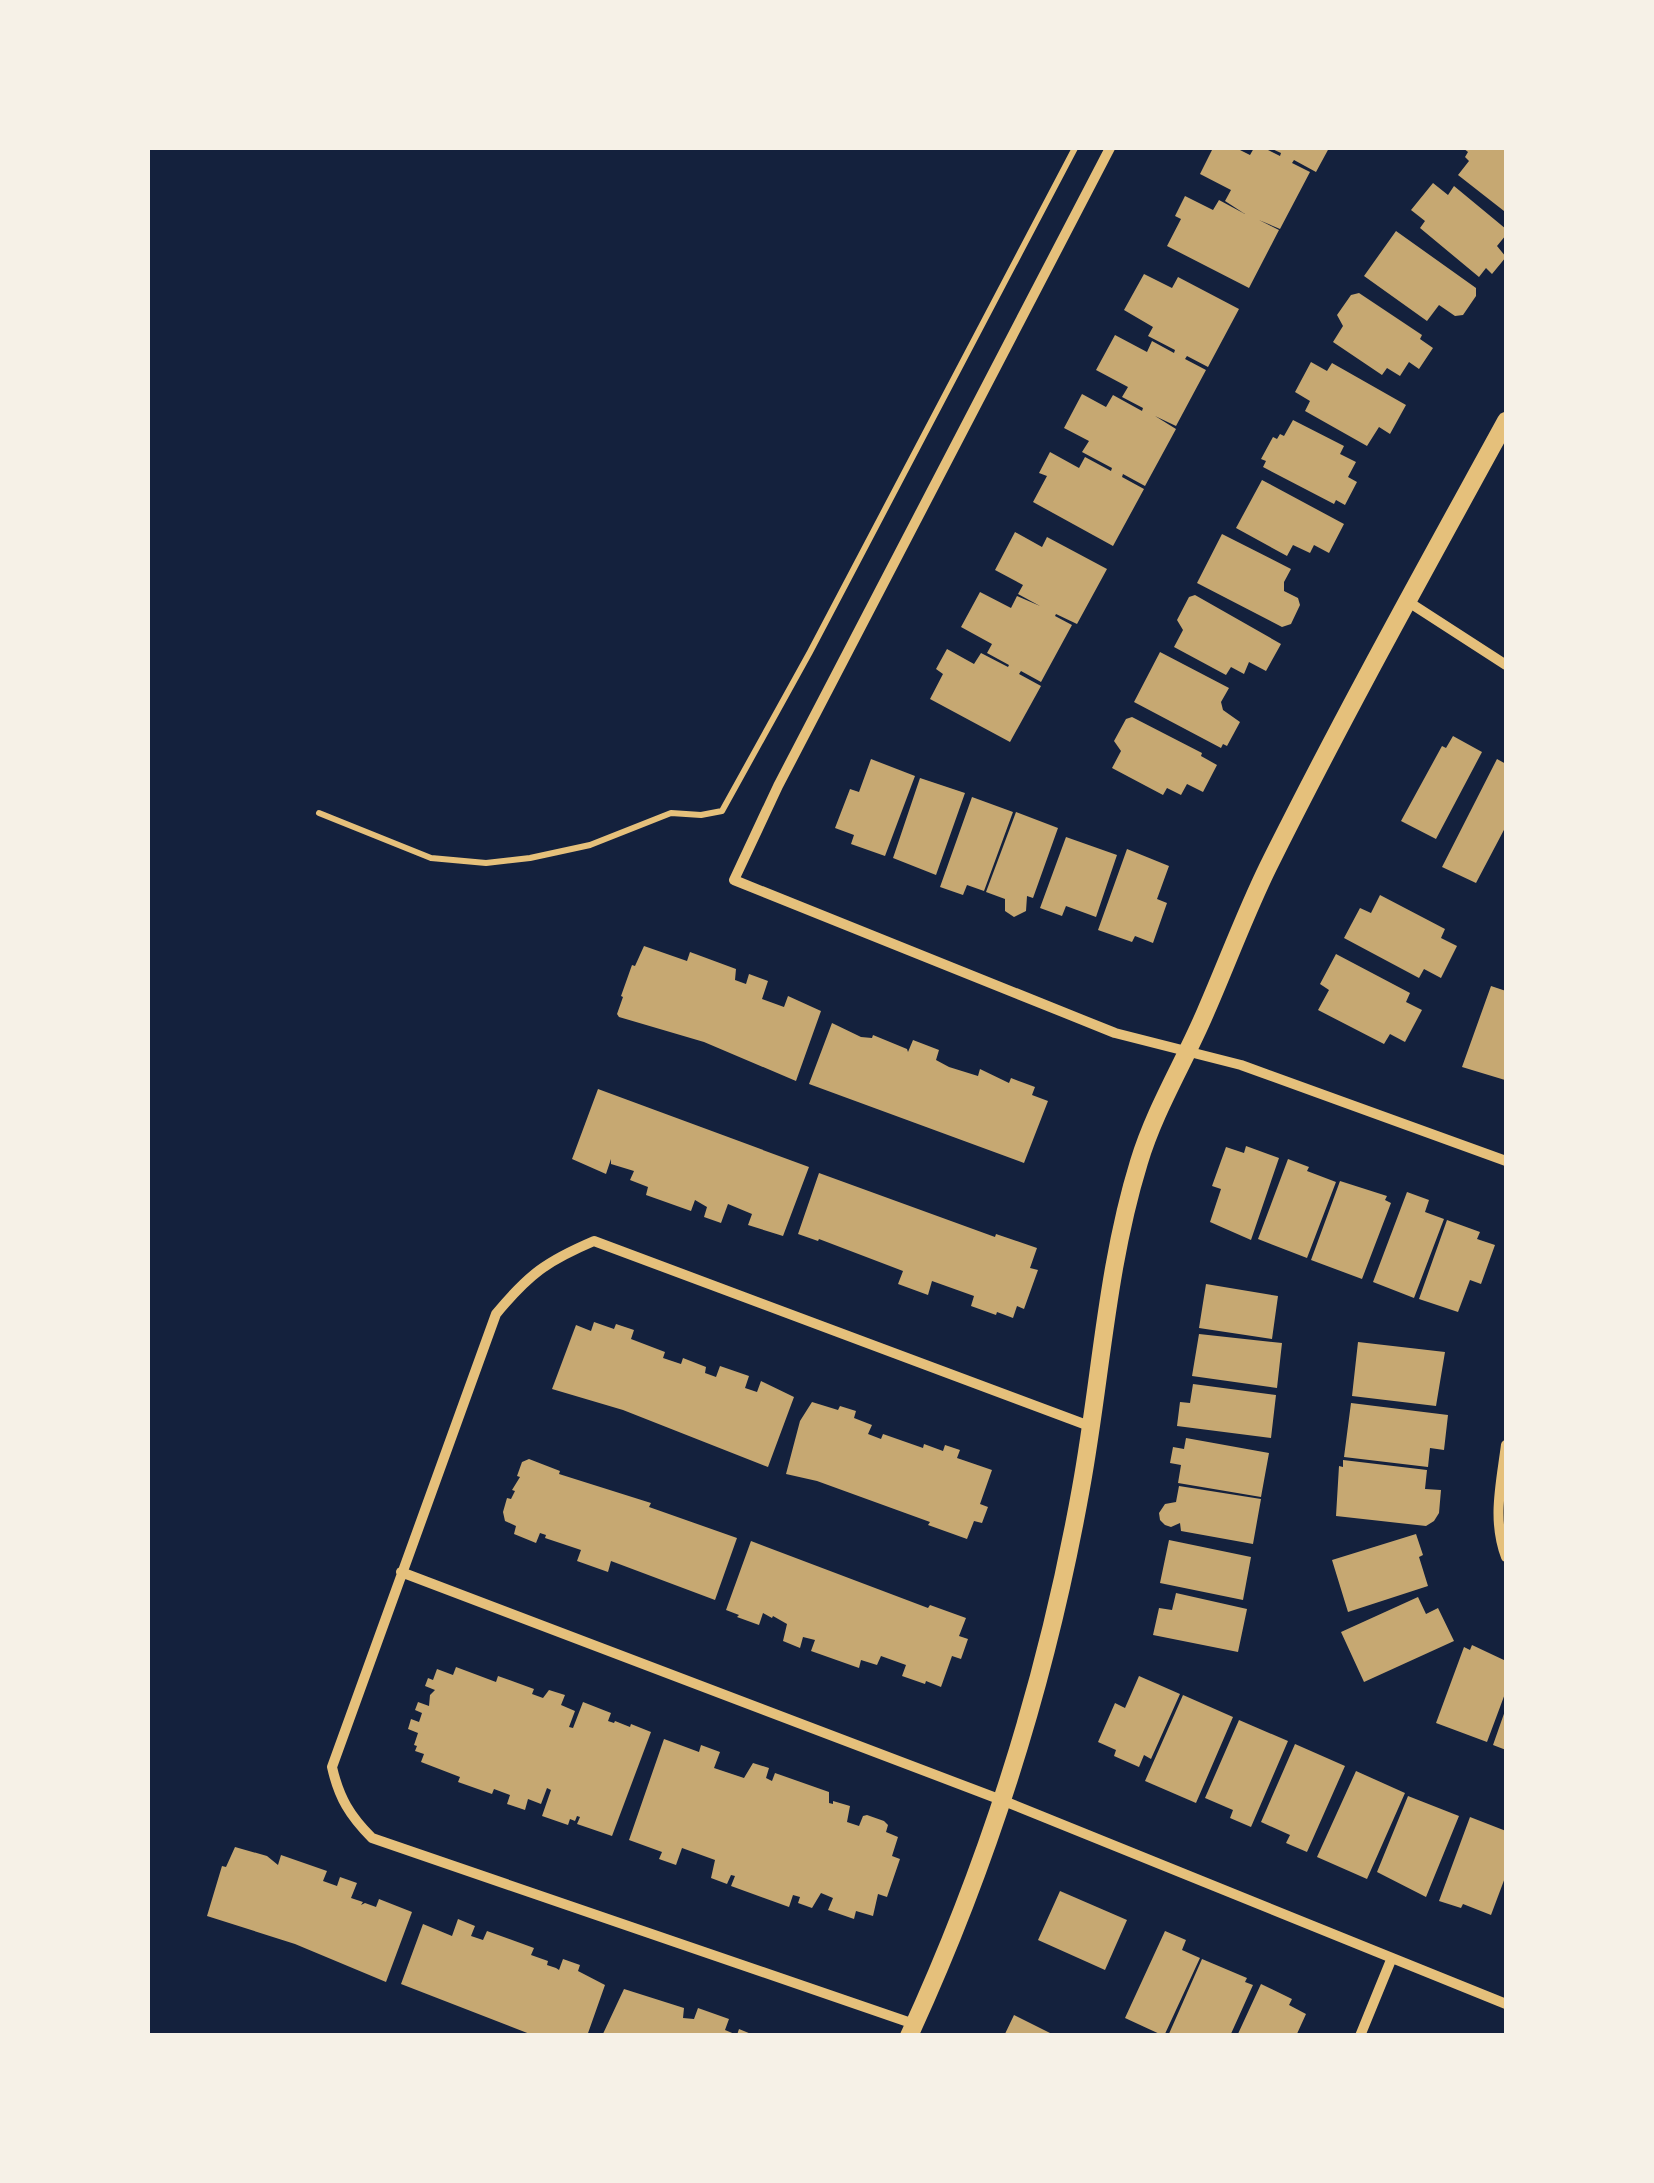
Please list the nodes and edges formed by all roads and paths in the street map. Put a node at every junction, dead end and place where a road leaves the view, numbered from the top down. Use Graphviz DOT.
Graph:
graph roads {
  1 [pos="1075,148"];
  2 [pos="1110,148"];
  3 [pos="1506,421"];
  4 [pos="1407,601"];
  5 [pos="1506,664"];
  6 [pos="319,813"];
  7 [pos="1189,1050"];
  8 [pos="1506,1161"];
  9 [pos="1092,1427"];
  10 [pos="1506,1445"];
  11 [pos="1506,1557"];
  12 [pos="401,1572"];
  13 [pos="1004,1800"];
  14 [pos="1391,1960"];
  15 [pos="1506,2004"];
  16 [pos="912,2030"];
  17 [pos="1360,2036"];
  1 -- 6 [label="path"];
  2 -- 7 [label="street"];
  3 -- 4 [label="street"];
  4 -- 5 [label="street"];
  4 -- 7 [label="street"];
  7 -- 8 [label="street"];
  7 -- 9 [label="street"];
  9 -- 12 [label="street"];
  9 -- 13 [label="street"];
  10 -- 11 [label="street"];
  12 -- 13 [label="street"];
  12 -- 16 [label="street"];
  13 -- 14 [label="street"];
  13 -- 16 [label="street"];
  14 -- 15 [label="street"];
  14 -- 17 [label="street"];
}
